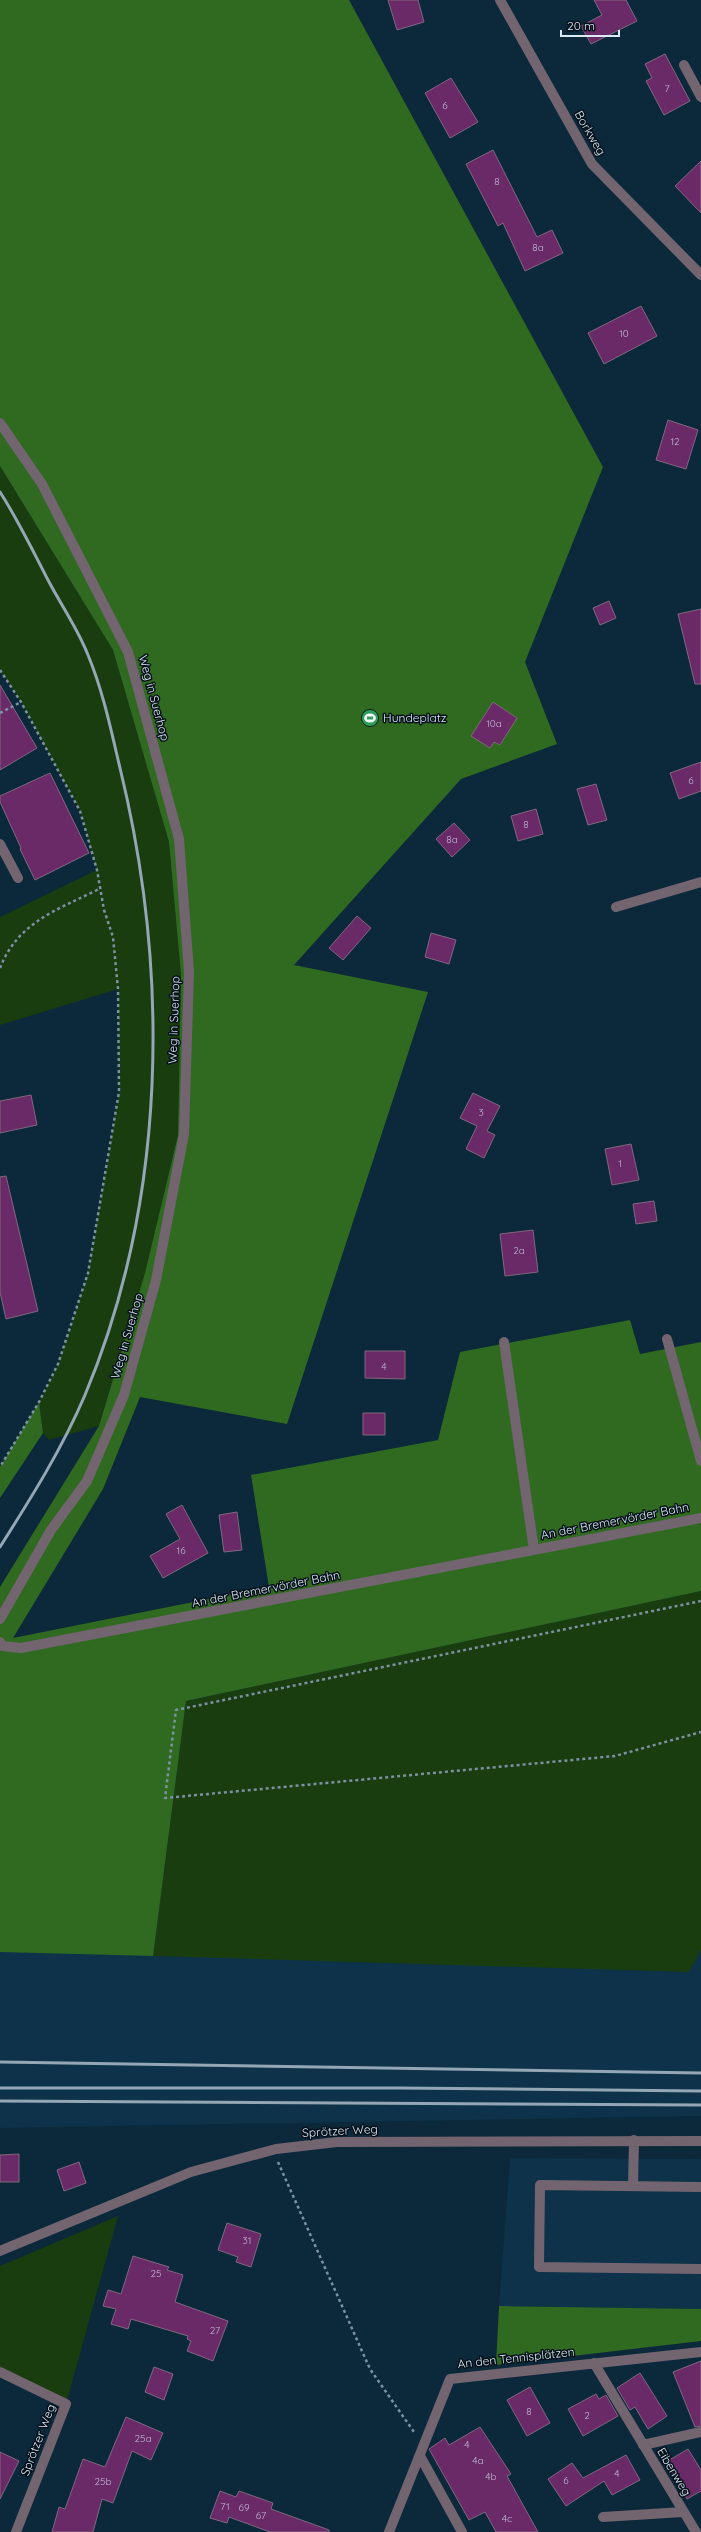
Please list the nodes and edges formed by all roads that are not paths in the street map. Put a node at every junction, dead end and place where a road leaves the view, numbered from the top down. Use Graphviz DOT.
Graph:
graph roads {
  1 [pos="500,0"];
  2 [pos="684,65"];
  3 [pos="701,97"];
  4 [pos="701,275"];
  5 [pos="0,423"];
  6 [pos="0,844"];
  7 [pos="18,878"];
  8 [pos="701,882"];
  9 [pos="616,907"];
  10 [pos="667,1339"];
  11 [pos="504,1342"];
  12 [pos="701,1461"];
  13 [pos="701,1518"];
  14 [pos="534,1550"];
  15 [pos="0,1619"];
  16 [pos="1,1644"];
  17 [pos="634,2140"];
  18 [pos="701,2141"];
  19 [pos="633,2186"];
  20 [pos="701,2187"];
  21 [pos="0,2251"];
  22 [pos="701,2269"];
  23 [pos="701,2352"];
  24 [pos="594,2363"];
  25 [pos="0,2372"];
  26 [pos="701,2432"];
  27 [pos="643,2445"];
  28 [pos="420,2456"];
  29 [pos="683,2512"];
  30 [pos="603,2517"];
  31 [pos="16,2532"];
  32 [pos="389,2532"];
  33 [pos="462,2532"];
  34 [pos="696,2532"];
  1 -- 4 [label="street, Borkweg"];
  2 -- 3 [label="street"];
  5 -- 15 [label="street, Weg in Suerhop"];
  6 -- 7 [label="street"];
  8 -- 9 [label="street"];
  10 -- 12 [label="street"];
  11 -- 14 [label="street, An der Bremervörder Bahn"];
  13 -- 14 [label="street, An der Bremervörder Bahn"];
  14 -- 16 [label="street, An der Bremervörder Bahn"];
  17 -- 18 [label="street, Sprötzer Weg"];
  17 -- 19 [label="street"];
  17 -- 21 [label="street, Sprötzer Weg"];
  19 -- 20 [label="street"];
  19 -- 22 [label="street"];
  23 -- 24 [label="street, An den Tennisplätzen"];
  24 -- 27 [label="street, Eibenweg"];
  24 -- 28 [label="street, An den Tennisplätzen"];
  25 -- 31 [label="street, Sprötzer Weg"];
  26 -- 27 [label="street, Eibenweg"];
  27 -- 29 [label="street, Eibenweg"];
  28 -- 32 [label="street"];
  28 -- 33 [label="street"];
  29 -- 30 [label="street"];
  29 -- 34 [label="street, Eibenweg"];
}
